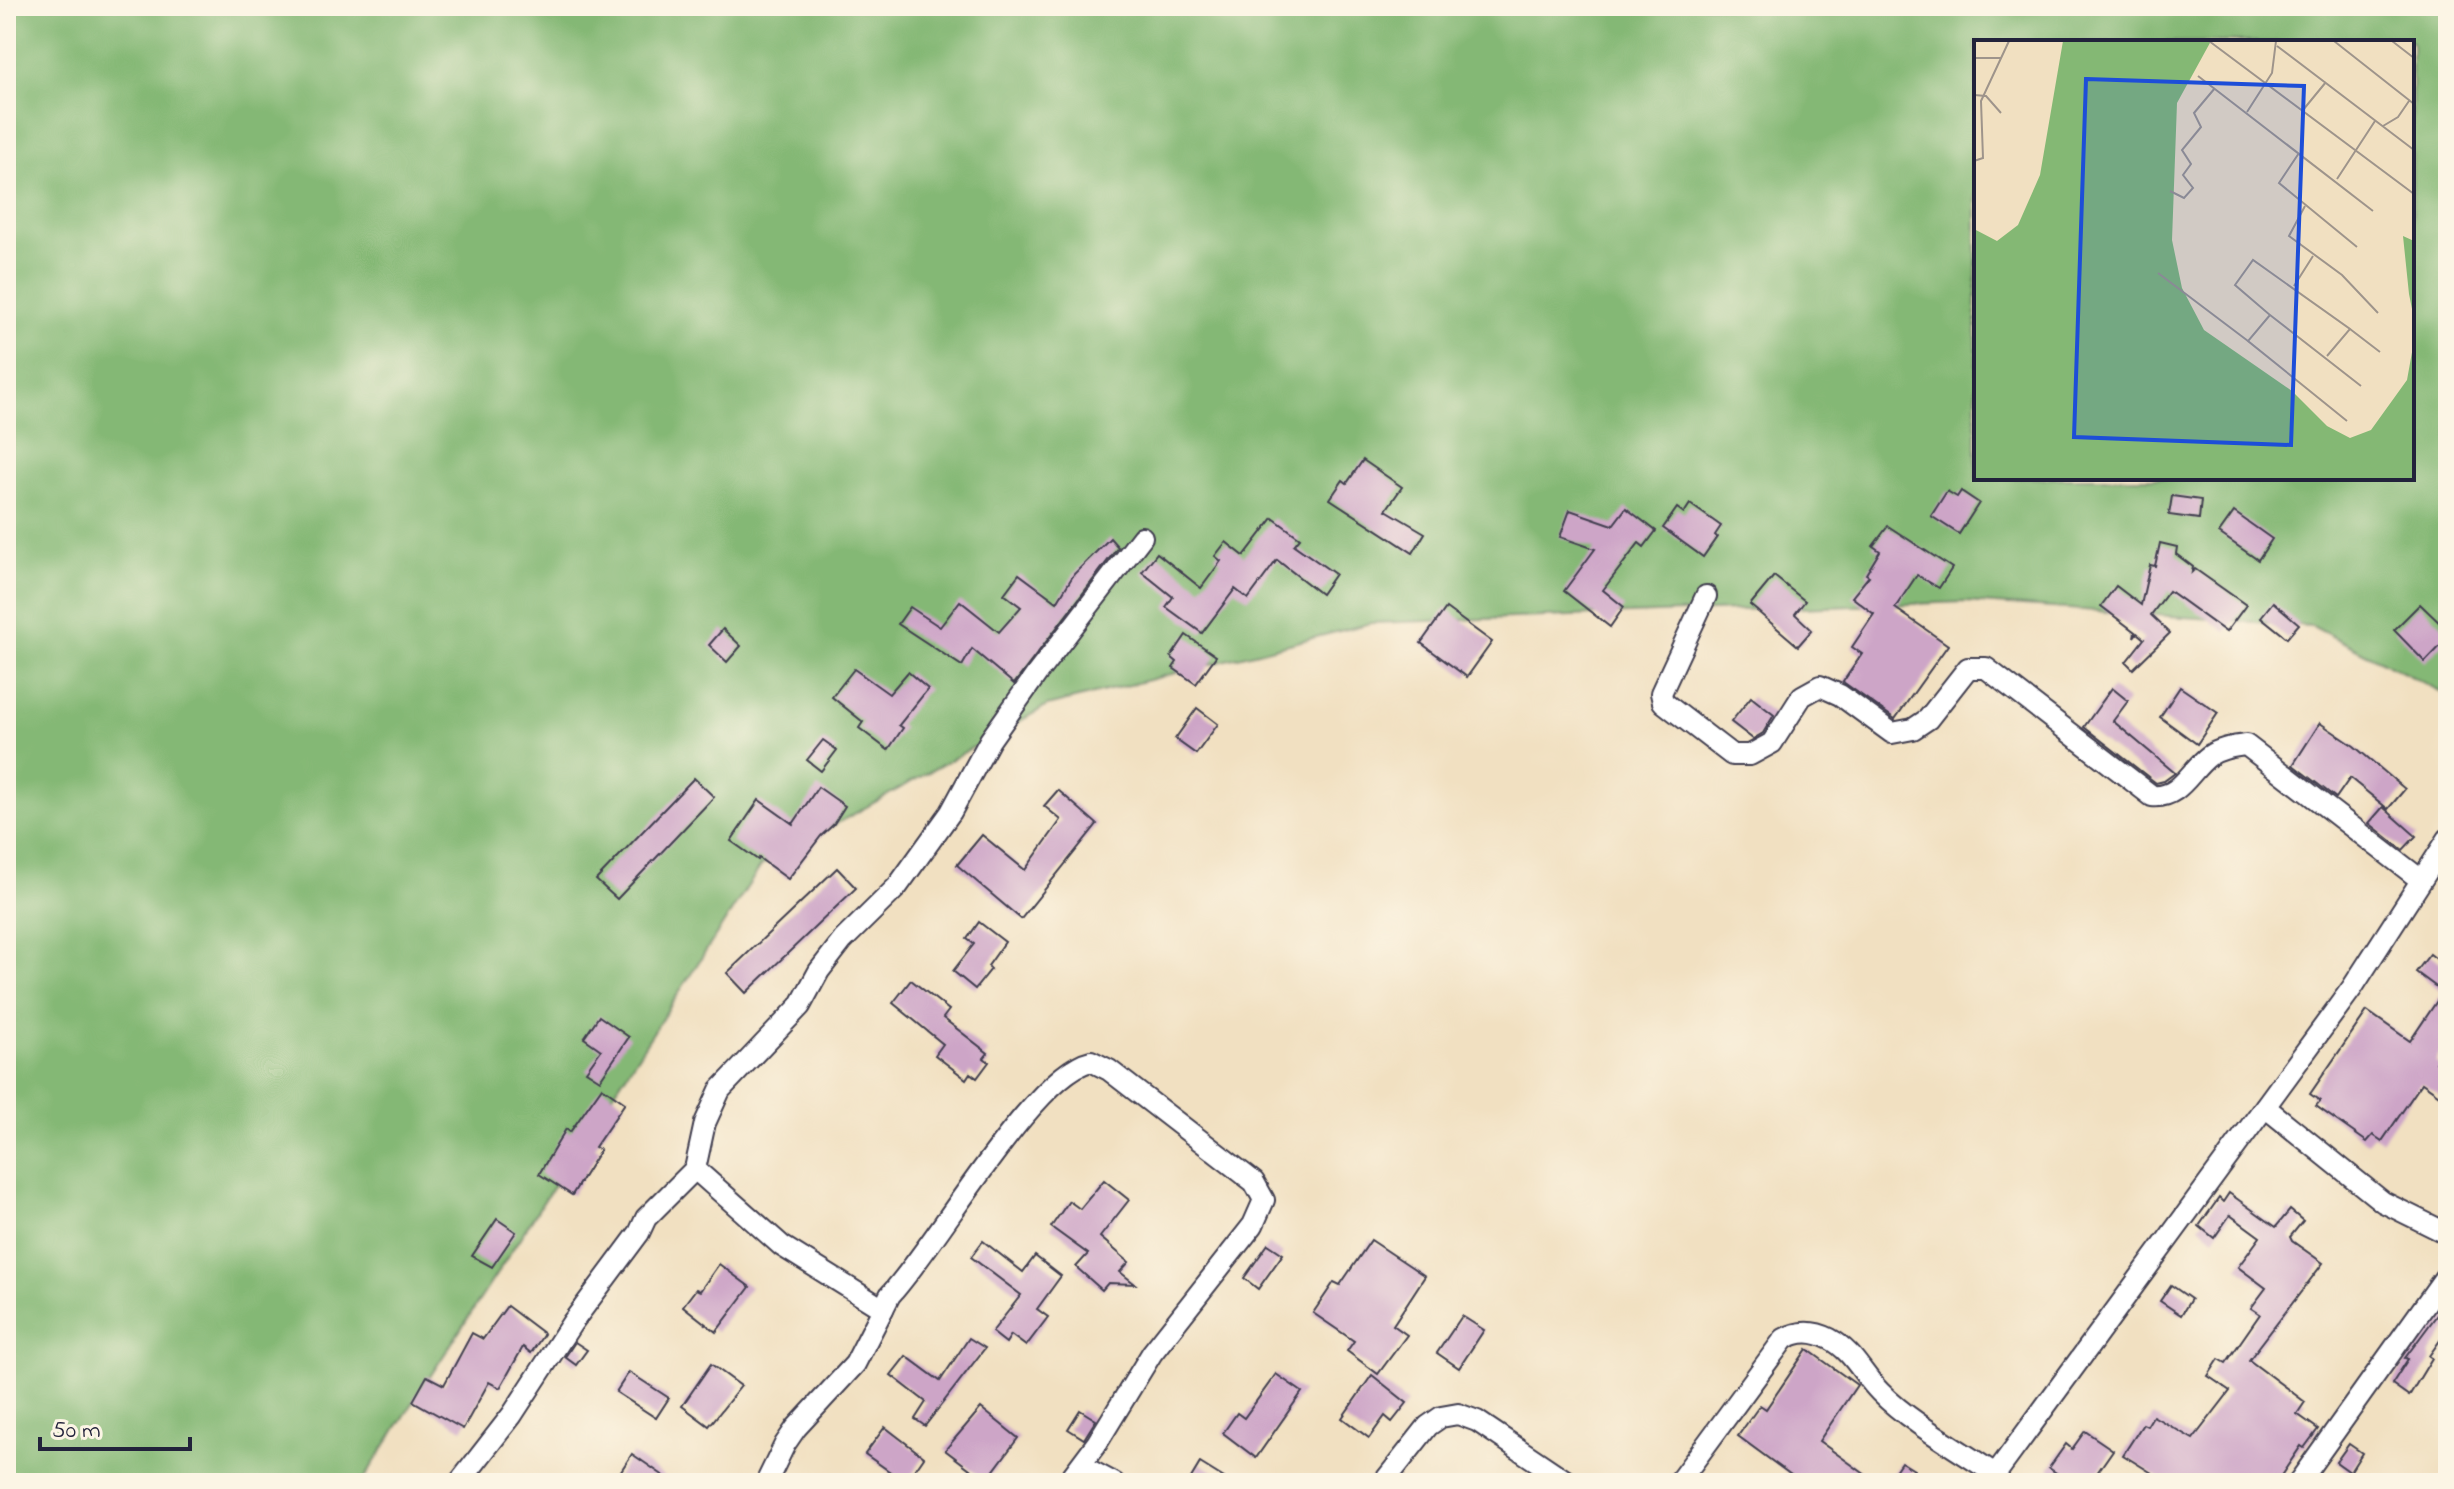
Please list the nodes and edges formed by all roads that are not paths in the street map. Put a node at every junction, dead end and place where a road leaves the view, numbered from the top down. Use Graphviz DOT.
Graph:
graph roads {
  1 [pos="1142,537"];
  2 [pos="1706,596"];
  3 [pos="2448,839"];
  4 [pos="2421,880"];
  5 [pos="2265,1107"];
  6 [pos="695,1169"];
  7 [pos="2448,1234"];
  8 [pos="2448,1273"];
  9 [pos="883,1309"];
  10 [pos="1082,1466"];
  11 [pos="1992,1479"];
  12 [pos="459,1483"];
  13 [pos="766,1483"];
  14 [pos="1067,1483"];
  15 [pos="1114,1483"];
  16 [pos="1383,1483"];
  17 [pos="1569,1483"];
  18 [pos="1678,1483"];
  19 [pos="2298,1483"];
  1 -- 6 [label="street"];
  2 -- 4 [label="street"];
  3 -- 4 [label="street"];
  4 -- 5 [label="street"];
  5 -- 7 [label="street"];
  5 -- 11 [label="street"];
  6 -- 9 [label="street"];
  6 -- 12 [label="street"];
  8 -- 19 [label="street"];
  9 -- 10 [label="street"];
  9 -- 13 [label="street"];
  10 -- 14 [label="street"];
  10 -- 15 [label="street"];
  11 -- 18 [label="street"];
  16 -- 17 [label="street"];
}
